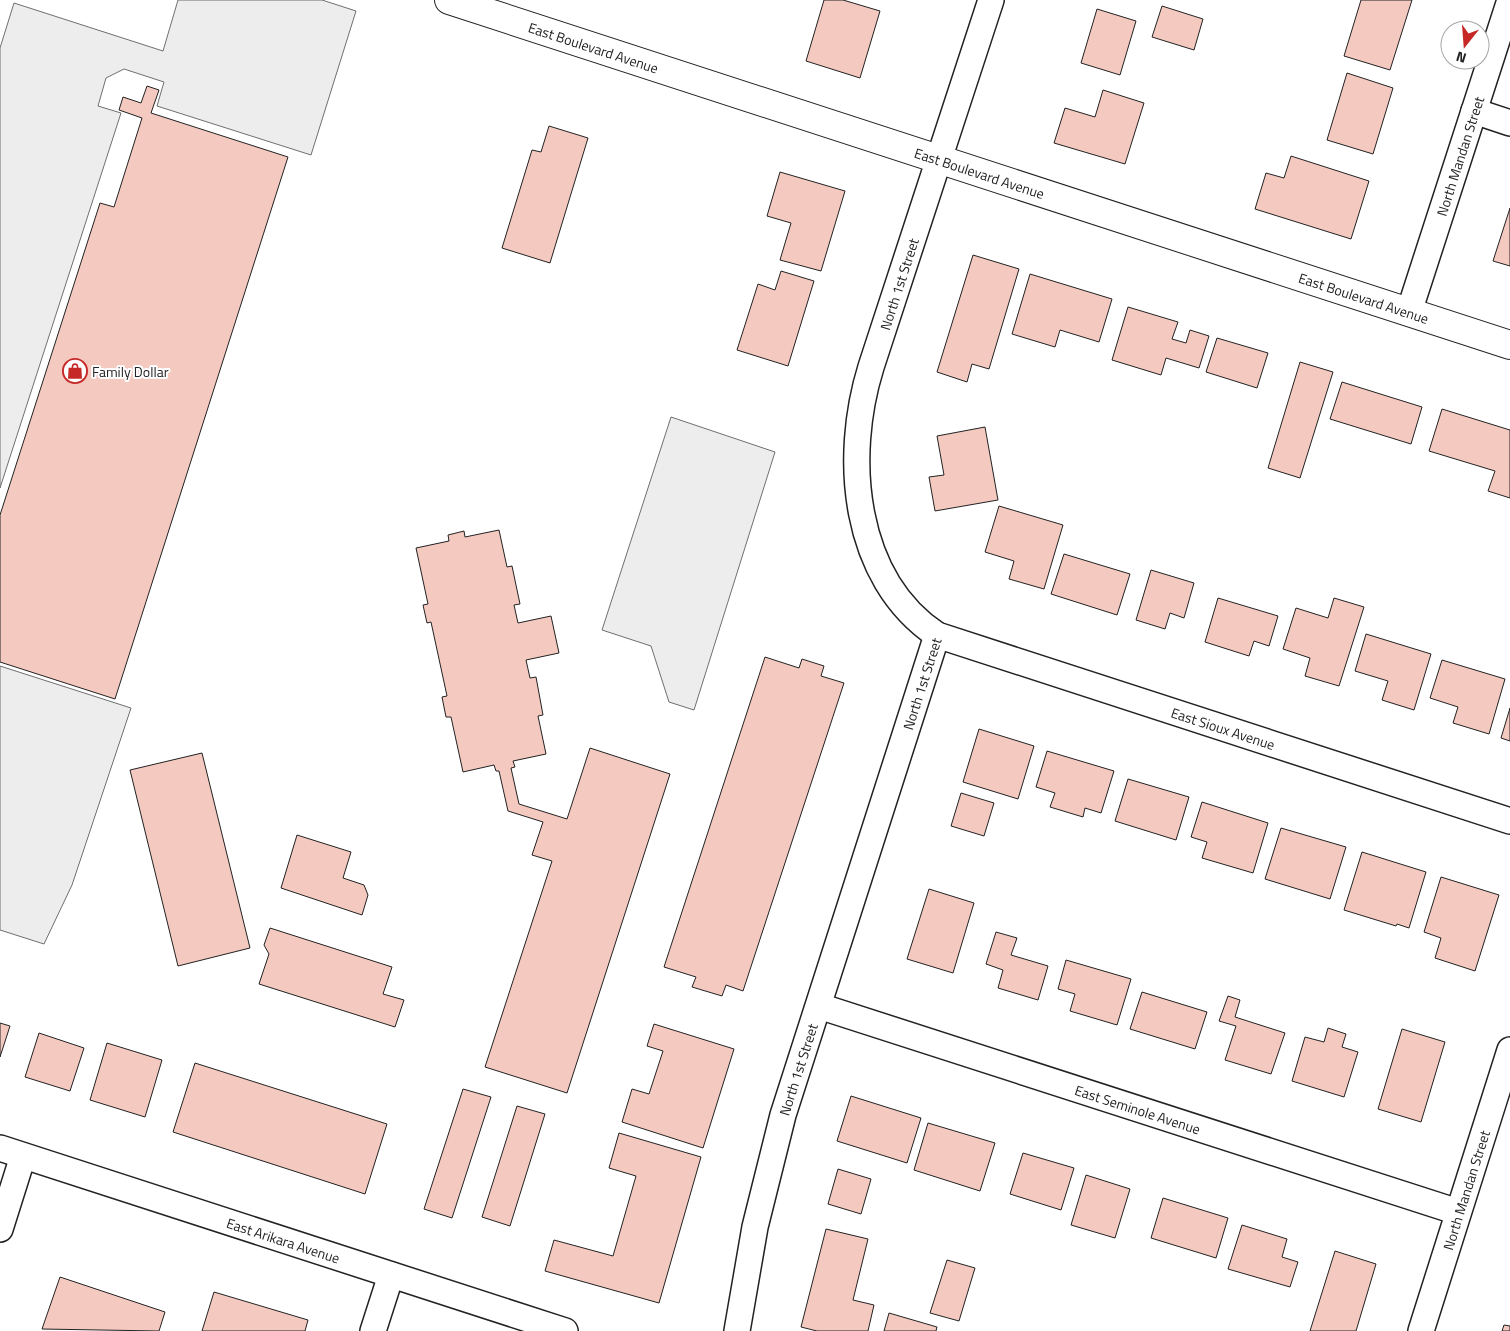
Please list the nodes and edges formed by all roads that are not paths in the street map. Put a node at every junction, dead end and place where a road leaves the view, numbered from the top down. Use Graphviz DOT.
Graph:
graph roads {
  1 [pos="991,0"];
  2 [pos="1510,0"];
  3 [pos="465,2"];
  4 [pos="1474,111"];
  5 [pos="1510,123"];
  6 [pos="940,160"];
  7 [pos="1409,312"];
  8 [pos="1510,345"];
  9 [pos="938,636"];
  10 [pos="1510,821"];
  11 [pos="818,1006"];
  12 [pos="1510,1050"];
  13 [pos="11,1152"];
  14 [pos="1458,1212"];
  15 [pos="0,1229"];
  16 [pos="391,1275"];
  17 [pos="373,1331"];
  18 [pos="565,1331"];
  19 [pos="737,1331"];
  20 [pos="1420,1331"];
  1 -- 6 [label="street, North 1st Street"];
  2 -- 4 [label="street, North Mandan Street"];
  3 -- 6 [label="street, East Boulevard Avenue"];
  4 -- 5 [label="street"];
  4 -- 7 [label="street, North Mandan Street"];
  6 -- 7 [label="street, East Boulevard Avenue"];
  6 -- 9 [label="street, North 1st Street"];
  7 -- 8 [label="street, East Boulevard Avenue"];
  9 -- 10 [label="street, East Sioux Avenue"];
  9 -- 11 [label="street, North 1st Street"];
  11 -- 14 [label="street, East Seminole Avenue"];
  11 -- 19 [label="street, North 1st Street"];
  12 -- 14 [label="street, North Mandan Street"];
  13 -- 15 [label="street"];
  13 -- 16 [label="street, East Arikara Avenue"];
  14 -- 20 [label="street, North Mandan Street"];
  16 -- 17 [label="street"];
  16 -- 18 [label="street, East Arikara Avenue"];
}
